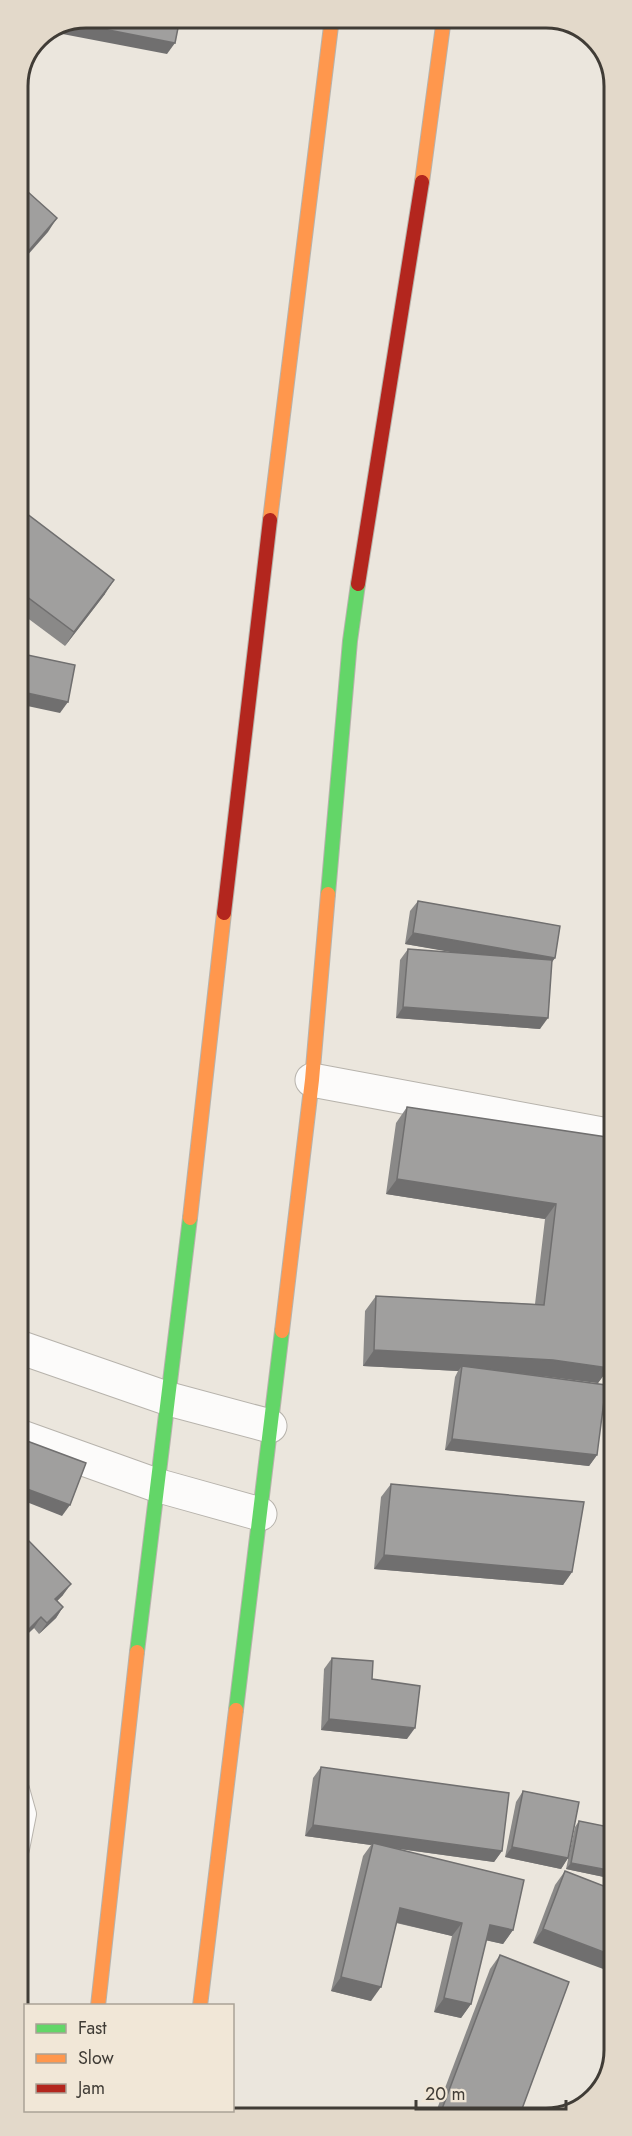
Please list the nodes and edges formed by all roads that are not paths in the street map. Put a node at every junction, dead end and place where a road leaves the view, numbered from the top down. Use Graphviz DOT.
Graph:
graph roads {
  1 [pos="331,29"];
  2 [pos="443,29"];
  3 [pos="312,1080"];
  4 [pos="604,1135"];
  5 [pos="28,1350"];
  6 [pos="169,1399"];
  7 [pos="270,1426"];
  8 [pos="28,1439"];
  9 [pos="156,1485"];
  10 [pos="260,1514"];
  11 [pos="98,2004"];
  12 [pos="200,2004"];
  1 -- 6 [label="main road"];
  2 -- 3 [label="main road"];
  3 -- 4 [label="street"];
  3 -- 7 [label="main road"];
  5 -- 6 [label="street"];
  6 -- 7 [label="street"];
  6 -- 9 [label="main road"];
  7 -- 10 [label="main road"];
  8 -- 9 [label="street"];
  9 -- 10 [label="street"];
  9 -- 11 [label="main road"];
  10 -- 12 [label="main road"];
}
